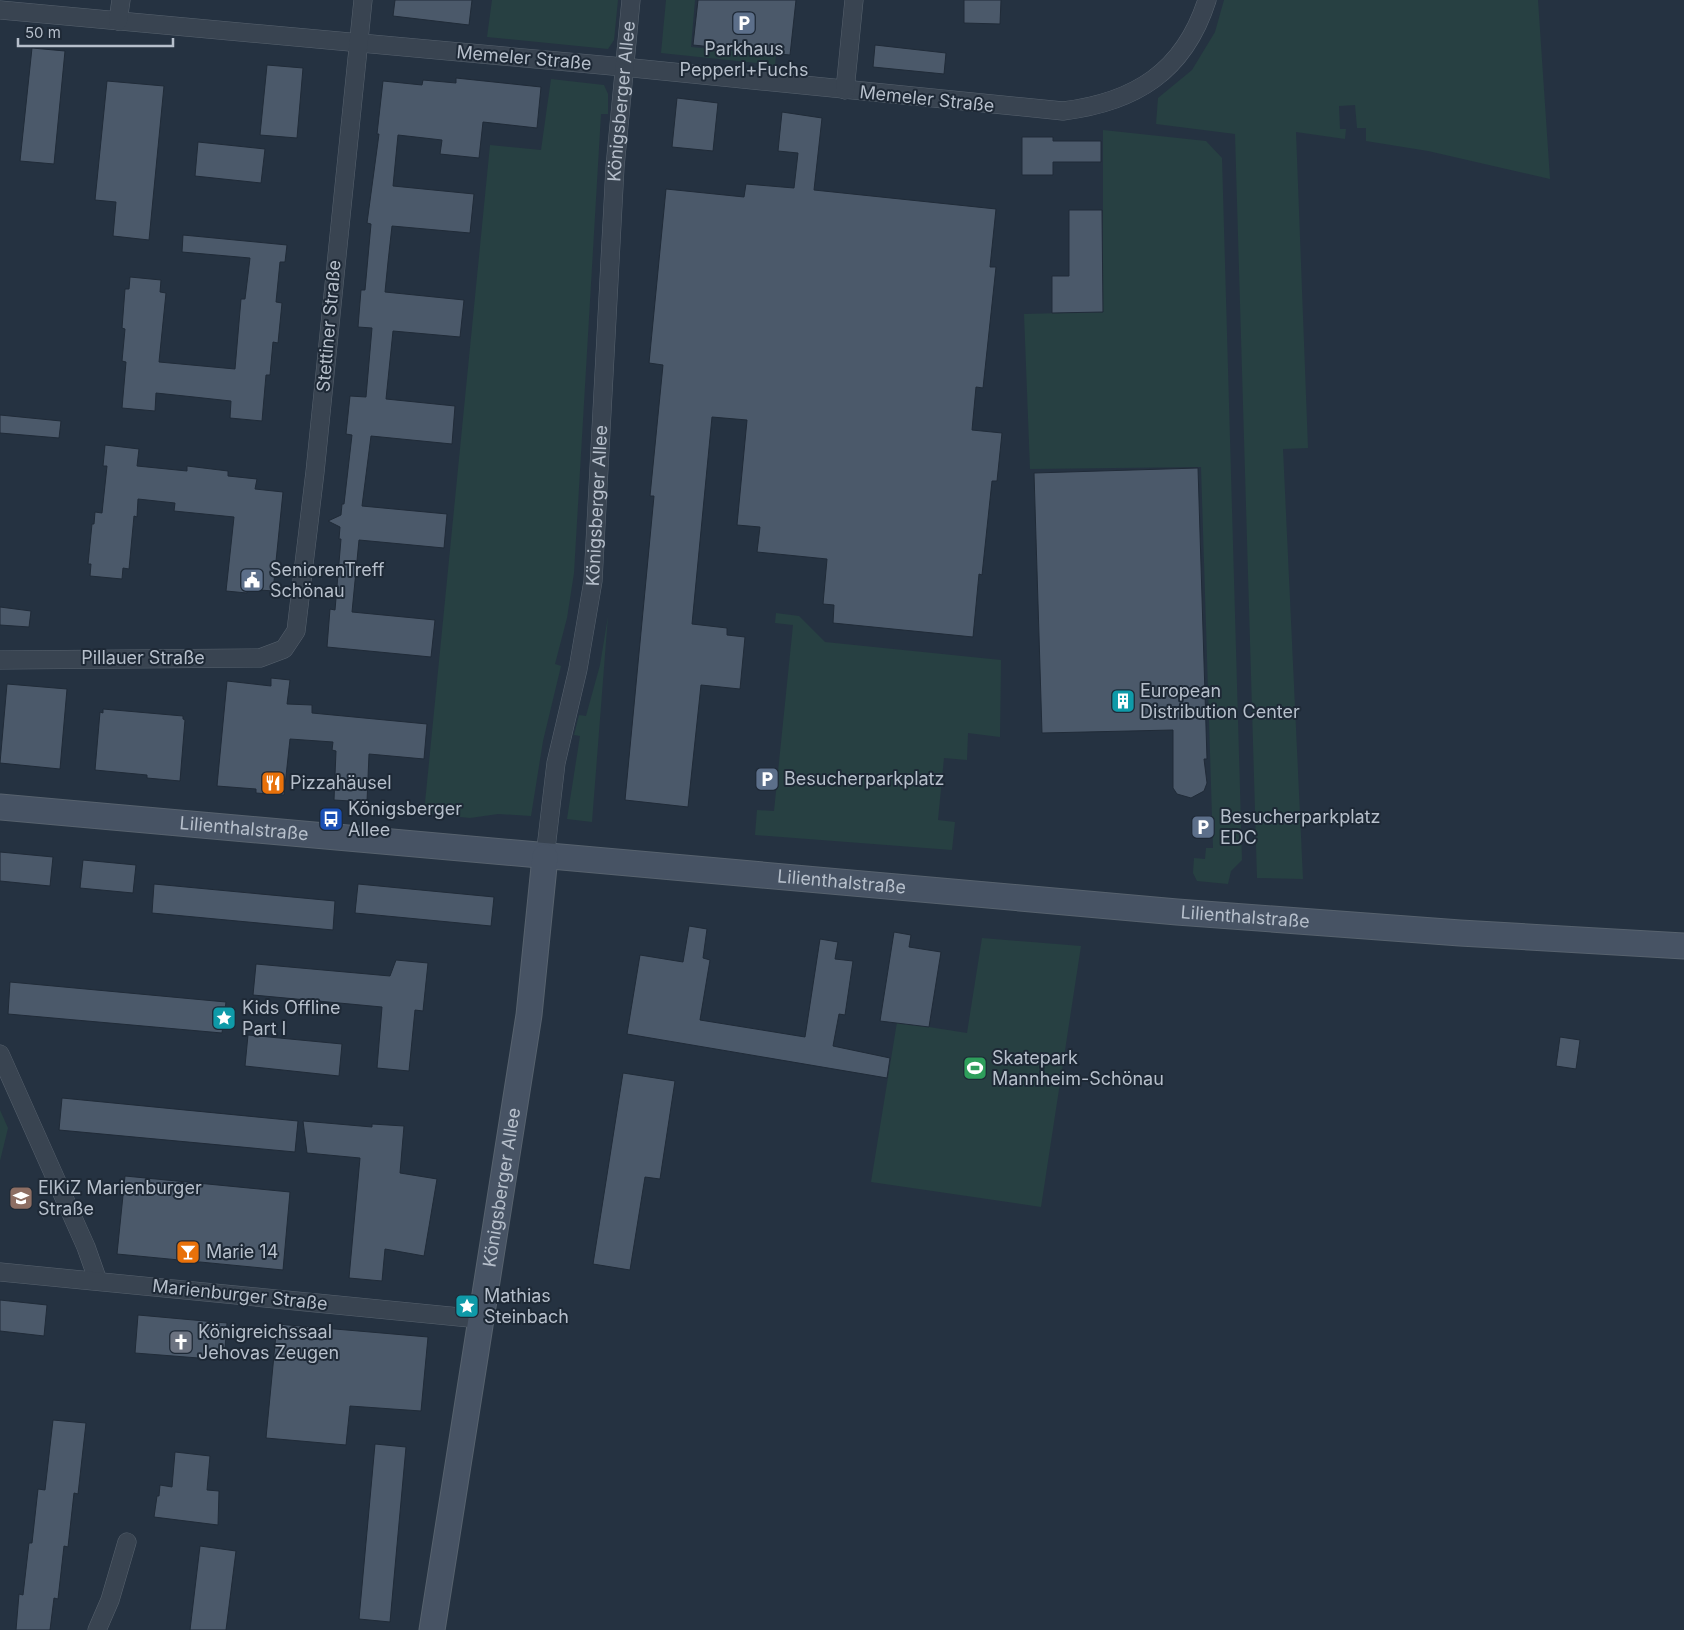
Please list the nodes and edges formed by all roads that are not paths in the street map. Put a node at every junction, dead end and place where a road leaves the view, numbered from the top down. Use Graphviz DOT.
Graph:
graph roads {
  1 [pos="121,0"];
  2 [pos="363,0"];
  3 [pos="631,0"];
  4 [pos="854,0"];
  5 [pos="1207,0"];
  6 [pos="0,10"];
  7 [pos="118,21"];
  8 [pos="357,43"];
  9 [pos="623,68"];
  10 [pos="845,90"];
  11 [pos="284,649"];
  12 [pos="0,660"];
  13 [pos="0,807"];
  14 [pos="545,858"];
  15 [pos="1684,946"];
  16 [pos="0,1054"];
  17 [pos="0,1272"];
  18 [pos="98,1281"];
  19 [pos="480,1319"];
  20 [pos="127,1542"];
  21 [pos="97,1630"];
  22 [pos="432,1630"];
  1 -- 7 [label="street"];
  2 -- 8 [label="street, Stettiner Straße"];
  3 -- 9 [label="street, Königsberger Allee"];
  4 -- 10 [label="street"];
  5 -- 10 [label="street, Memeler Straße"];
  6 -- 7 [label="street, Memeler Straße"];
  7 -- 8 [label="street, Memeler Straße"];
  8 -- 9 [label="street, Memeler Straße"];
  8 -- 11 [label="street, Stettiner Straße"];
  9 -- 10 [label="street, Memeler Straße"];
  9 -- 14 [label="street, Königsberger Allee"];
  11 -- 12 [label="street, Pillauer Straße"];
  13 -- 14 [label="street, Lilienthalstraße"];
  14 -- 15 [label="street, Lilienthalstraße"];
  14 -- 19 [label="street, Königsberger Allee"];
  16 -- 18 [label="street"];
  17 -- 18 [label="street, Marienburger Straße"];
  18 -- 19 [label="street, Marienburger Straße"];
  19 -- 22 [label="street, Königsberger Allee"];
  20 -- 21 [label="street"];
}
